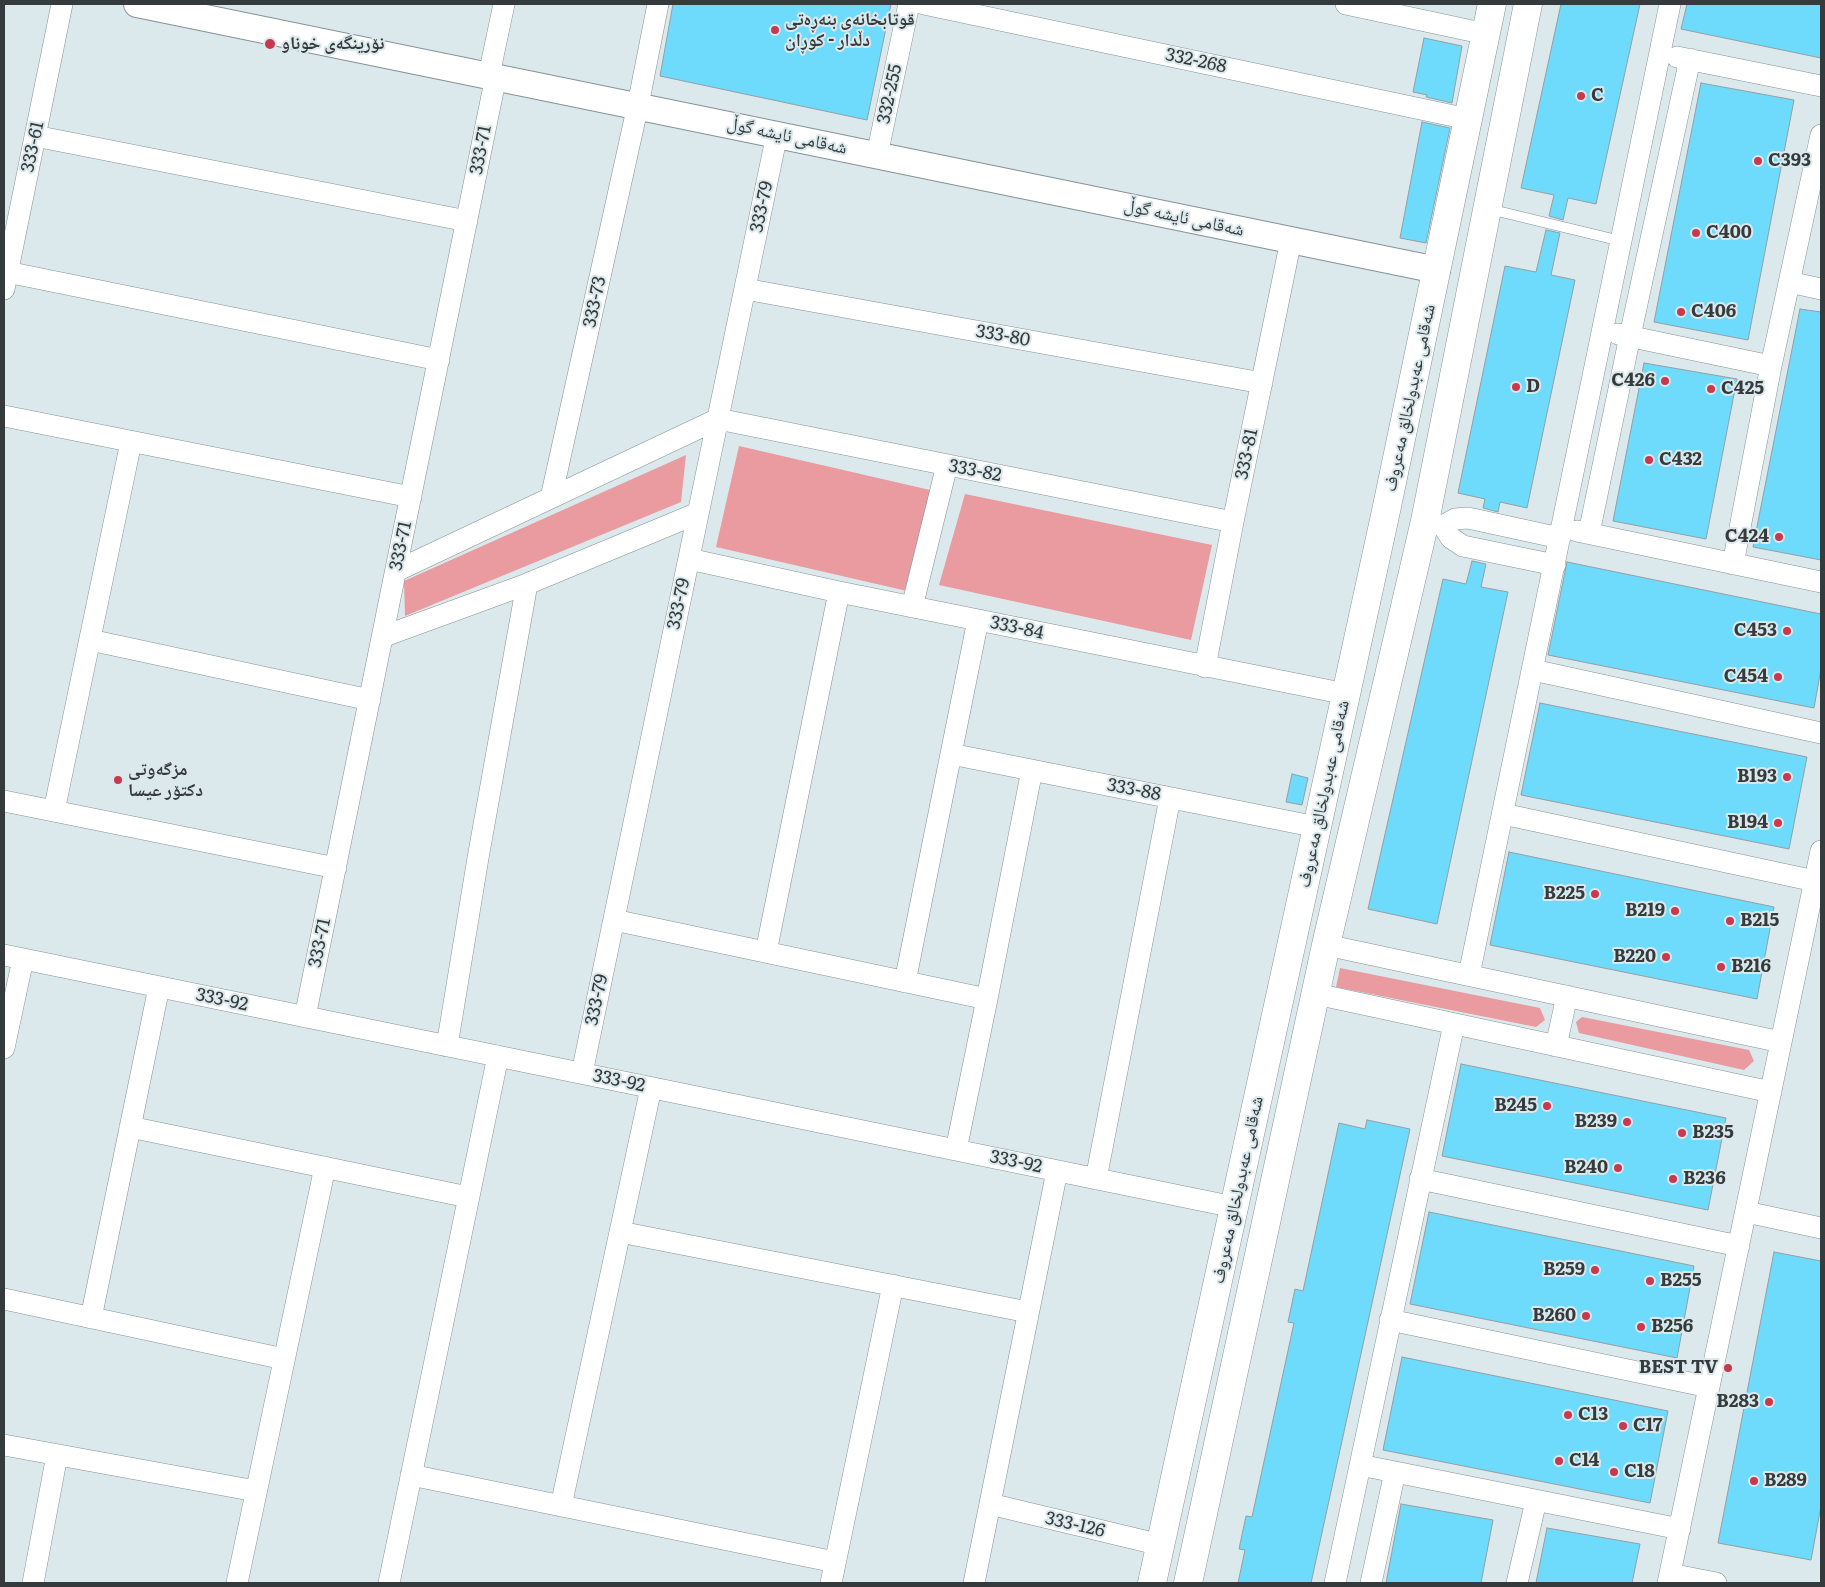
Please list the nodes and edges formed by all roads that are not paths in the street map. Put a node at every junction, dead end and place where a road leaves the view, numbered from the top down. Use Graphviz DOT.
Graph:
graph roads {
  1 [pos="62,4"];
  2 [pos="137,4"];
  3 [pos="504,4"];
  4 [pos="658,4"];
  5 [pos="908,4"];
  6 [pos="924,4"];
  7 [pos="1346,4"];
  8 [pos="1492,4"];
  9 [pos="1528,4"];
  10 [pos="1670,4"];
  11 [pos="1486,34"];
  12 [pos="1660,53"];
  13 [pos="1690,59"];
  14 [pos="493,76"];
  15 [pos="1821,86"];
  16 [pos="638,106"];
  17 [pos="1468,119"];
  18 [pos="777,134"];
  19 [pos="35,136"];
  20 [pos="1821,136"];
  21 [pos="877,155"];
  22 [pos="1487,209"];
  23 [pos="467,221"];
  24 [pos="1291,240"];
  25 [pos="1622,241"];
  26 [pos="1437,270"];
  27 [pos="6,281"];
  28 [pos="1789,282"];
  29 [pos="744,289"];
  30 [pos="1821,290"];
  31 [pos="1603,332"];
  32 [pos="1630,336"];
  33 [pos="439,360"];
  34 [pos="1772,366"];
  35 [pos="1262,382"];
  36 [pos="4,416"];
  37 [pos="718,419"];
  38 [pos="131,442"];
  39 [pos="947,465"];
  40 [pos="411,497"];
  41 [pos="551,498"];
  42 [pos="1386,511"];
  43 [pos="698,513"];
  44 [pos="1233,522"];
  45 [pos="1434,523"];
  46 [pos="1561,533"];
  47 [pos="1589,533"];
  48 [pos="689,559"];
  49 [pos="1733,564"];
  50 [pos="1555,565"];
  51 [pos="396,571"];
  52 [pos="1821,582"];
  53 [pos="527,584"];
  54 [pos="839,592"];
  55 [pos="912,607"];
  56 [pos="978,620"];
  57 [pos="382,637"];
  58 [pos="90,640"];
  59 [pos="1205,667"];
  60 [pos="1533,670"];
  61 [pos="1346,694"];
  62 [pos="370,700"];
  63 [pos="1821,734"];
  64 [pos="951,754"];
  65 [pos="1032,770"];
  66 [pos="1170,798"];
  67 [pos="4,801"];
  68 [pos="54,811"];
  69 [pos="1503,814"];
  70 [pos="1317,827"];
  71 [pos="1821,851"];
  72 [pos="336,868"];
  73 [pos="1815,881"];
  74 [pos="1814,919"];
  75 [pos="614,920"];
  76 [pos="1326,944"];
  77 [pos="766,952"];
  78 [pos="14,957"];
  79 [pos="1469,975"];
  80 [pos="905,982"];
  81 [pos="159,987"];
  82 [pos="1316,994"];
  83 [pos="1567,996"];
  84 [pos="987,999"];
  85 [pos="305,1017"];
  86 [pos="1454,1024"];
  87 [pos="1781,1042"];
  88 [pos="447,1046"];
  89 [pos="1556,1046"];
  90 [pos="4,1048"];
  91 [pos="498,1056"];
  92 [pos="582,1073"];
  93 [pos="651,1088"];
  94 [pos="1771,1092"];
  95 [pos="130,1127"];
  96 [pos="956,1150"];
  97 [pos="324,1167"];
  98 [pos="1057,1171"];
  99 [pos="1096,1179"];
  100 [pos="1420,1179"];
  101 [pos="468,1197"];
  102 [pos="1234,1207"];
  103 [pos="1746,1212"];
  104 [pos="1821,1228"];
  105 [pos="620,1232"];
  106 [pos="1739,1246"];
  107 [pos="893,1285"];
  108 [pos="4,1300"];
  109 [pos="1028,1312"];
  110 [pos="91,1318"];
  111 [pos="1390,1320"];
  112 [pos="284,1359"];
  113 [pos="1710,1387"];
  114 [pos="1187,1424"];
  115 [pos="1221,1431"];
  116 [pos="4,1444"];
  117 [pos="58,1454"];
  118 [pos="1360,1465"];
  119 [pos="1395,1472"];
  120 [pos="411,1475"];
  121 [pos="256,1491"];
  122 [pos="1536,1501"];
  123 [pos="990,1504"];
  124 [pos="561,1506"];
  125 [pos="1680,1528"];
  126 [pos="1160,1545"];
  127 [pos="835,1562"];
  128 [pos="1669,1578"];
  129 [pos="33,1583"];
  130 [pos="237,1583"];
  131 [pos="389,1583"];
  132 [pos="830,1583"];
  133 [pos="974,1583"];
  134 [pos="1152,1583"];
  135 [pos="1188,1583"];
  136 [pos="1335,1583"];
  137 [pos="1371,1583"];
  138 [pos="1517,1583"];
  139 [pos="1716,1583"];
  1 -- 19 [label="street, 333-61"];
  2 -- 14 [label="street, شەقامی ئایشە گوڵ"];
  3 -- 14 [label="street, 333-71"];
  4 -- 16 [label="street, 333-73"];
  5 -- 21 [label="street, 332-255"];
  6 -- 17 [label="street, 332-268"];
  7 -- 11 [label="street"];
  8 -- 11 [label="main road, شەقامی عەبدولخالق مەعروف"];
  9 -- 22 [label="main road, شەقامی عەبدولخالق مەعروف"];
  10 -- 12 [label="street"];
  11 -- 17 [label="main road, شەقامی عەبدولخالق مەعروف"];
  12 -- 13 [label="street"];
  12 -- 25 [label="street"];
  13 -- 15 [label="street"];
  13 -- 32 [label="street"];
  14 -- 16 [label="street, شەقامی ئایشە گوڵ"];
  14 -- 23 [label="street, 333-71"];
  16 -- 18 [label="street, شەقامی ئایشە گوڵ"];
  16 -- 41 [label="street, 333-73"];
  17 -- 26 [label="main road, شەقامی عەبدولخالق مەعروف"];
  18 -- 21 [label="street, شەقامی ئایشە گوڵ"];
  18 -- 29 [label="street, 333-79"];
  19 -- 23 [label="street"];
  19 -- 27 [label="street, 333-61"];
  20 -- 28 [label="street"];
  21 -- 24 [label="street, شەقامی ئایشە گوڵ"];
  22 -- 25 [label="lane"];
  22 -- 45 [label="main road, شەقامی عەبدولخالق مەعروف"];
  23 -- 33 [label="street, 333-71"];
  24 -- 26 [label="street, شەقامی ئایشە گوڵ"];
  24 -- 35 [label="street, 333-81"];
  25 -- 31 [label="street"];
  26 -- 42 [label="main road, شەقامی عەبدولخالق مەعروف"];
  27 -- 33 [label="street"];
  28 -- 30 [label="street"];
  28 -- 34 [label="street"];
  29 -- 35 [label="street, 333-80"];
  29 -- 37 [label="street, 333-79"];
  31 -- 32 [label="street"];
  31 -- 46 [label="street"];
  32 -- 34 [label="street"];
  32 -- 47 [label="street"];
  33 -- 40 [label="street, 333-71"];
  34 -- 49 [label="street"];
  35 -- 44 [label="street, 333-81"];
  36 -- 38 [label="street"];
  37 -- 39 [label="street, 333-82"];
  37 -- 41 [label="street"];
  37 -- 43 [label="street, 333-79"];
  38 -- 40 [label="street"];
  38 -- 58 [label="street"];
  39 -- 44 [label="street, 333-82"];
  39 -- 55 [label="street"];
  40 -- 51 [label="street, 333-71"];
  41 -- 51 [label="street"];
  42 -- 45 [label="main road"];
  42 -- 61 [label="main road, شەقامی عەبدولخالق مەعروف"];
  43 -- 48 [label="street, 333-79"];
  43 -- 53 [label="street"];
  44 -- 59 [label="street, 333-81"];
  45 -- 46 [label="street"];
  45 -- 50 [label="street"];
  45 -- 76 [label="main road, شەقامی عەبدولخالق مەعروف"];
  46 -- 47 [label="street"];
  46 -- 50 [label="street"];
  47 -- 49 [label="street"];
  48 -- 54 [label="street, 333-84"];
  48 -- 75 [label="street, 333-79"];
  49 -- 52 [label="street"];
  50 -- 60 [label="street"];
  51 -- 57 [label="street, 333-71"];
  53 -- 57 [label="street"];
  53 -- 88 [label="street"];
  54 -- 55 [label="street, 333-84"];
  54 -- 77 [label="street"];
  55 -- 56 [label="street, 333-84"];
  56 -- 59 [label="street, 333-84"];
  56 -- 64 [label="street"];
  57 -- 62 [label="street, 333-71"];
  58 -- 62 [label="street"];
  58 -- 68 [label="street"];
  59 -- 61 [label="street, 333-84"];
  60 -- 63 [label="street"];
  60 -- 69 [label="street"];
  61 -- 70 [label="main road, شەقامی عەبدولخالق مەعروف"];
  62 -- 72 [label="street, 333-71"];
  64 -- 65 [label="street, 333-88"];
  64 -- 80 [label="street"];
  65 -- 66 [label="street, 333-88"];
  65 -- 84 [label="street"];
  66 -- 70 [label="street, 333-88"];
  66 -- 99 [label="street"];
  67 -- 68 [label="street"];
  68 -- 72 [label="street"];
  69 -- 73 [label="street"];
  69 -- 79 [label="street"];
  70 -- 102 [label="main road, شەقامی عەبدولخالق مەعروف"];
  71 -- 73 [label="street"];
  72 -- 85 [label="street, 333-71"];
  73 -- 74 [label="street"];
  74 -- 87 [label="street"];
  75 -- 77 [label="street"];
  75 -- 92 [label="street, 333-79"];
  76 -- 79 [label="street"];
  76 -- 82 [label="main road, شەقامی عەبدولخالق مەعروف"];
  77 -- 80 [label="street"];
  78 -- 81 [label="street, 333-92"];
  78 -- 90 [label="street"];
  79 -- 83 [label="street"];
  80 -- 84 [label="street"];
  81 -- 85 [label="street, 333-92"];
  81 -- 95 [label="street"];
  82 -- 86 [label="street"];
  82 -- 115 [label="main road, شەقامی عەبدولخالق مەعروف"];
  83 -- 87 [label="street"];
  83 -- 89 [label="street"];
  84 -- 96 [label="street"];
  85 -- 88 [label="street, 333-92"];
  86 -- 89 [label="street"];
  86 -- 100 [label="street"];
  87 -- 94 [label="street"];
  88 -- 91 [label="street, 333-92"];
  89 -- 94 [label="street"];
  91 -- 92 [label="street, 333-92"];
  91 -- 101 [label="street"];
  92 -- 93 [label="street, 333-92"];
  93 -- 96 [label="street, 333-92"];
  93 -- 105 [label="street"];
  94 -- 103 [label="street"];
  95 -- 97 [label="street"];
  95 -- 110 [label="street"];
  96 -- 98 [label="street, 333-92"];
  97 -- 101 [label="street"];
  97 -- 112 [label="street"];
  98 -- 99 [label="street, 333-92"];
  98 -- 109 [label="street"];
  99 -- 102 [label="street, 333-92"];
  100 -- 106 [label="street"];
  100 -- 111 [label="street"];
  101 -- 120 [label="street"];
  102 -- 114 [label="main road, شەقامی عەبدولخالق مەعروف"];
  103 -- 104 [label="street"];
  103 -- 106 [label="street"];
  105 -- 107 [label="street"];
  105 -- 124 [label="street"];
  106 -- 113 [label="street"];
  107 -- 109 [label="street"];
  107 -- 127 [label="street"];
  108 -- 110 [label="street"];
  109 -- 123 [label="street"];
  110 -- 112 [label="street"];
  111 -- 113 [label="street"];
  111 -- 118 [label="street"];
  112 -- 121 [label="street"];
  113 -- 125 [label="street"];
  114 -- 115 [label="main road"];
  114 -- 126 [label="main road, شەقامی عەبدولخالق مەعروف"];
  115 -- 135 [label="main road, شەقامی عەبدولخالق مەعروف"];
  116 -- 117 [label="street"];
  117 -- 121 [label="street"];
  117 -- 129 [label="street"];
  118 -- 119 [label="street"];
  118 -- 136 [label="street"];
  119 -- 122 [label="street"];
  119 -- 137 [label="street"];
  120 -- 124 [label="street"];
  120 -- 131 [label="street"];
  121 -- 130 [label="street"];
  122 -- 125 [label="street"];
  122 -- 138 [label="street"];
  123 -- 126 [label="street, 333-126"];
  123 -- 133 [label="street"];
  124 -- 127 [label="street"];
  125 -- 128 [label="street"];
  126 -- 134 [label="main road, شەقامی عەبدولخالق مەعروف"];
  127 -- 132 [label="street"];
  128 -- 139 [label="street"];
}
